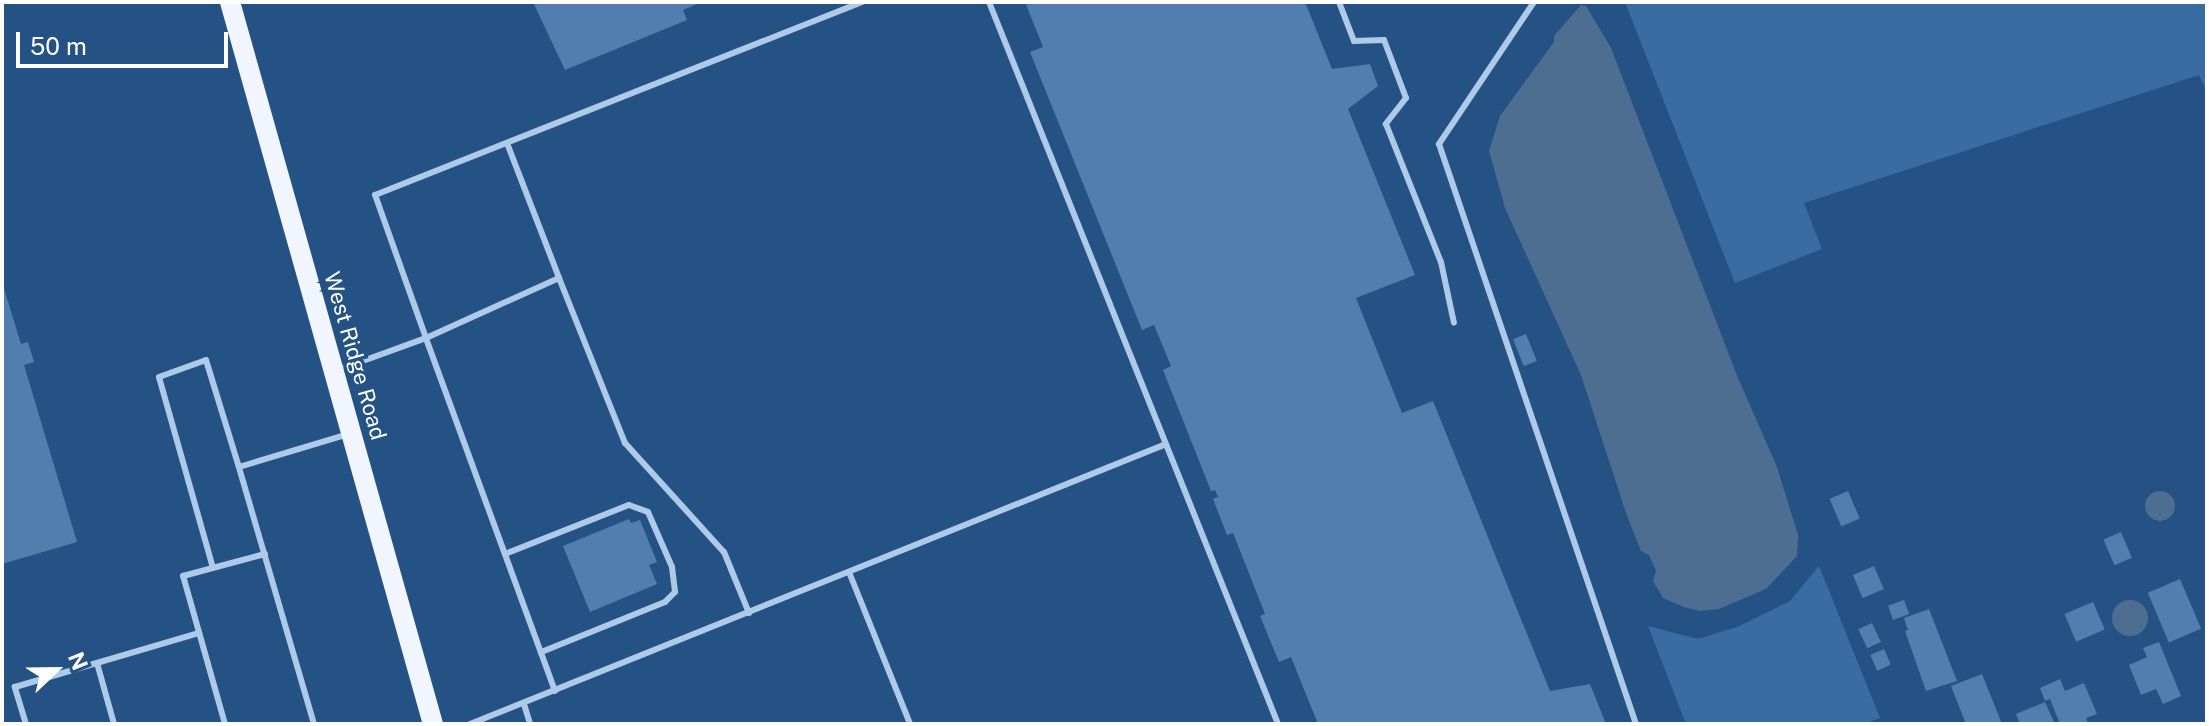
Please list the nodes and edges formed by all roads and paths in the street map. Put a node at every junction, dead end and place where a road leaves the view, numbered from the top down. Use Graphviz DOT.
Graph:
graph roads {
  1 [pos="230,2"];
  2 [pos="862,2"];
  3 [pos="989,2"];
  4 [pos="1339,2"];
  5 [pos="1534,2"];
  6 [pos="507,143"];
  7 [pos="559,278"];
  8 [pos="1454,323"];
  9 [pos="426,338"];
  10 [pos="334,371"];
  11 [pos="352,433"];
  12 [pos="1166,444"];
  13 [pos="239,467"];
  14 [pos="265,554"];
  15 [pos="505,554"];
  16 [pos="213,568"];
  17 [pos="849,572"];
  18 [pos="749,613"];
  19 [pos="199,633"];
  20 [pos="541,652"];
  21 [pos="97,663"];
  22 [pos="555,691"];
  23 [pos="524,704"];
  24 [pos="26,724"];
  25 [pos="114,724"];
  26 [pos="225,724"];
  27 [pos="314,724"];
  28 [pos="433,724"];
  29 [pos="470,724"];
  30 [pos="530,724"];
  31 [pos="910,724"];
  32 [pos="1278,724"];
  33 [pos="1636,724"];
  1 -- 10 [label="main road, West Ridge Road"];
  2 -- 6 [label="lane"];
  3 -- 12 [label="lane"];
  4 -- 8 [label="lane"];
  5 -- 33 [label="lane"];
  6 -- 7 [label="lane"];
  6 -- 9 [label="lane"];
  7 -- 9 [label="lane"];
  7 -- 18 [label="lane"];
  9 -- 10 [label="lane"];
  9 -- 15 [label="lane"];
  10 -- 11 [label="main road, West Ridge Road"];
  11 -- 13 [label="lane"];
  11 -- 28 [label="main road, West Ridge Road"];
  12 -- 17 [label="lane"];
  12 -- 32 [label="lane"];
  13 -- 14 [label="lane"];
  13 -- 16 [label="lane"];
  14 -- 16 [label="lane"];
  14 -- 27 [label="lane"];
  15 -- 20 [label="lane"];
  15 -- 20 [label="lane"];
  16 -- 19 [label="lane"];
  17 -- 18 [label="lane"];
  17 -- 31 [label="lane"];
  18 -- 22 [label="lane"];
  19 -- 21 [label="lane"];
  19 -- 26 [label="lane"];
  20 -- 22 [label="lane"];
  21 -- 24 [label="lane"];
  21 -- 25 [label="lane"];
  22 -- 23 [label="lane"];
  23 -- 29 [label="lane"];
  23 -- 30 [label="lane"];
}
